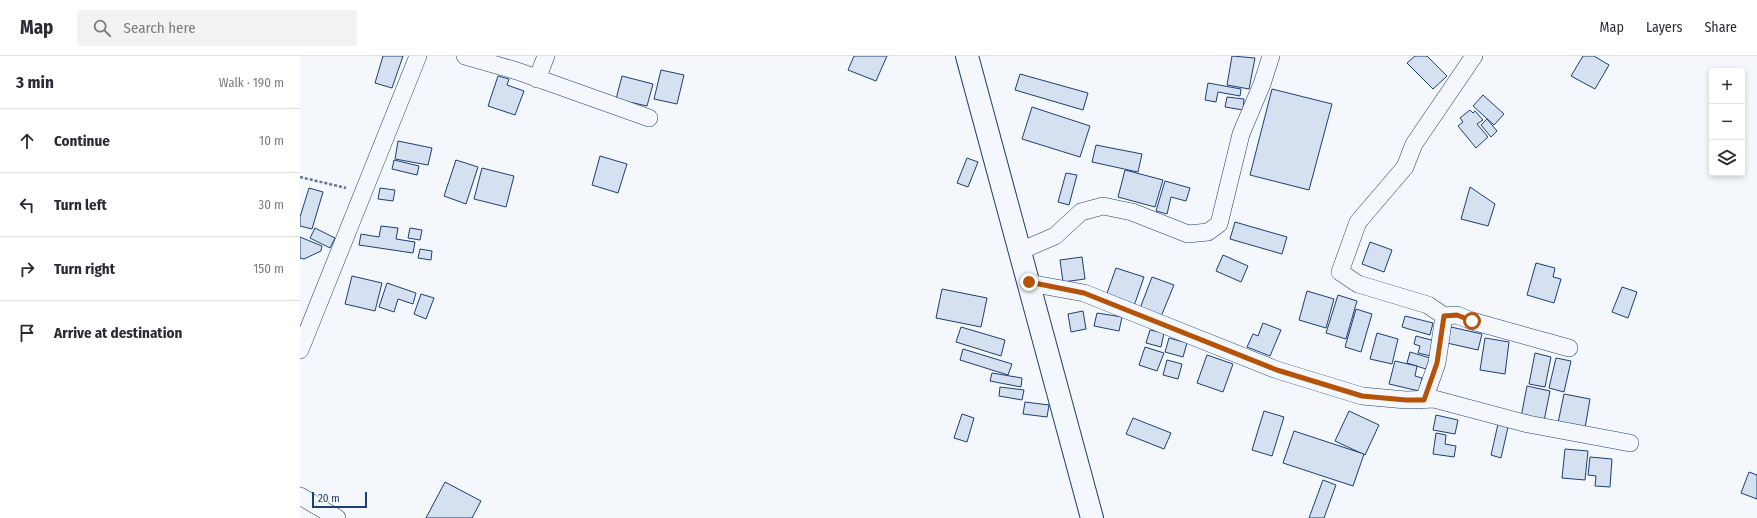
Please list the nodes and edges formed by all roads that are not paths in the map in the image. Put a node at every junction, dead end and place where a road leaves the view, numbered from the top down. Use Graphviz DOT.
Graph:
graph roads {
  1 [pos="418,56"];
  2 [pos="465,56"];
  3 [pos="546,56"];
  4 [pos="967,56"];
  5 [pos="1271,56"];
  6 [pos="1474,56"];
  7 [pos="537,78"];
  8 [pos="649,118"];
  9 [pos="1020,251"];
  10 [pos="1029,282"];
  11 [pos="1444,316"];
  12 [pos="1568,348"];
  13 [pos="300,350"];
  14 [pos="1424,400"];
  15 [pos="1630,443"];
  16 [pos="300,496"];
  17 [pos="337,518"];
  18 [pos="1092,518"];
  1 -- 13 [label="street"];
  2 -- 7 [label="street"];
  3 -- 7 [label="street"];
  4 -- 9 [label="main road"];
  5 -- 9 [label="street"];
  6 -- 11 [label="street"];
  7 -- 8 [label="street"];
  9 -- 10 [label="main road"];
  10 -- 14 [label="street"];
  10 -- 18 [label="main road"];
  11 -- 12 [label="street"];
  11 -- 14 [label="street"];
  14 -- 15 [label="street"];
  16 -- 17 [label="street"];
}
